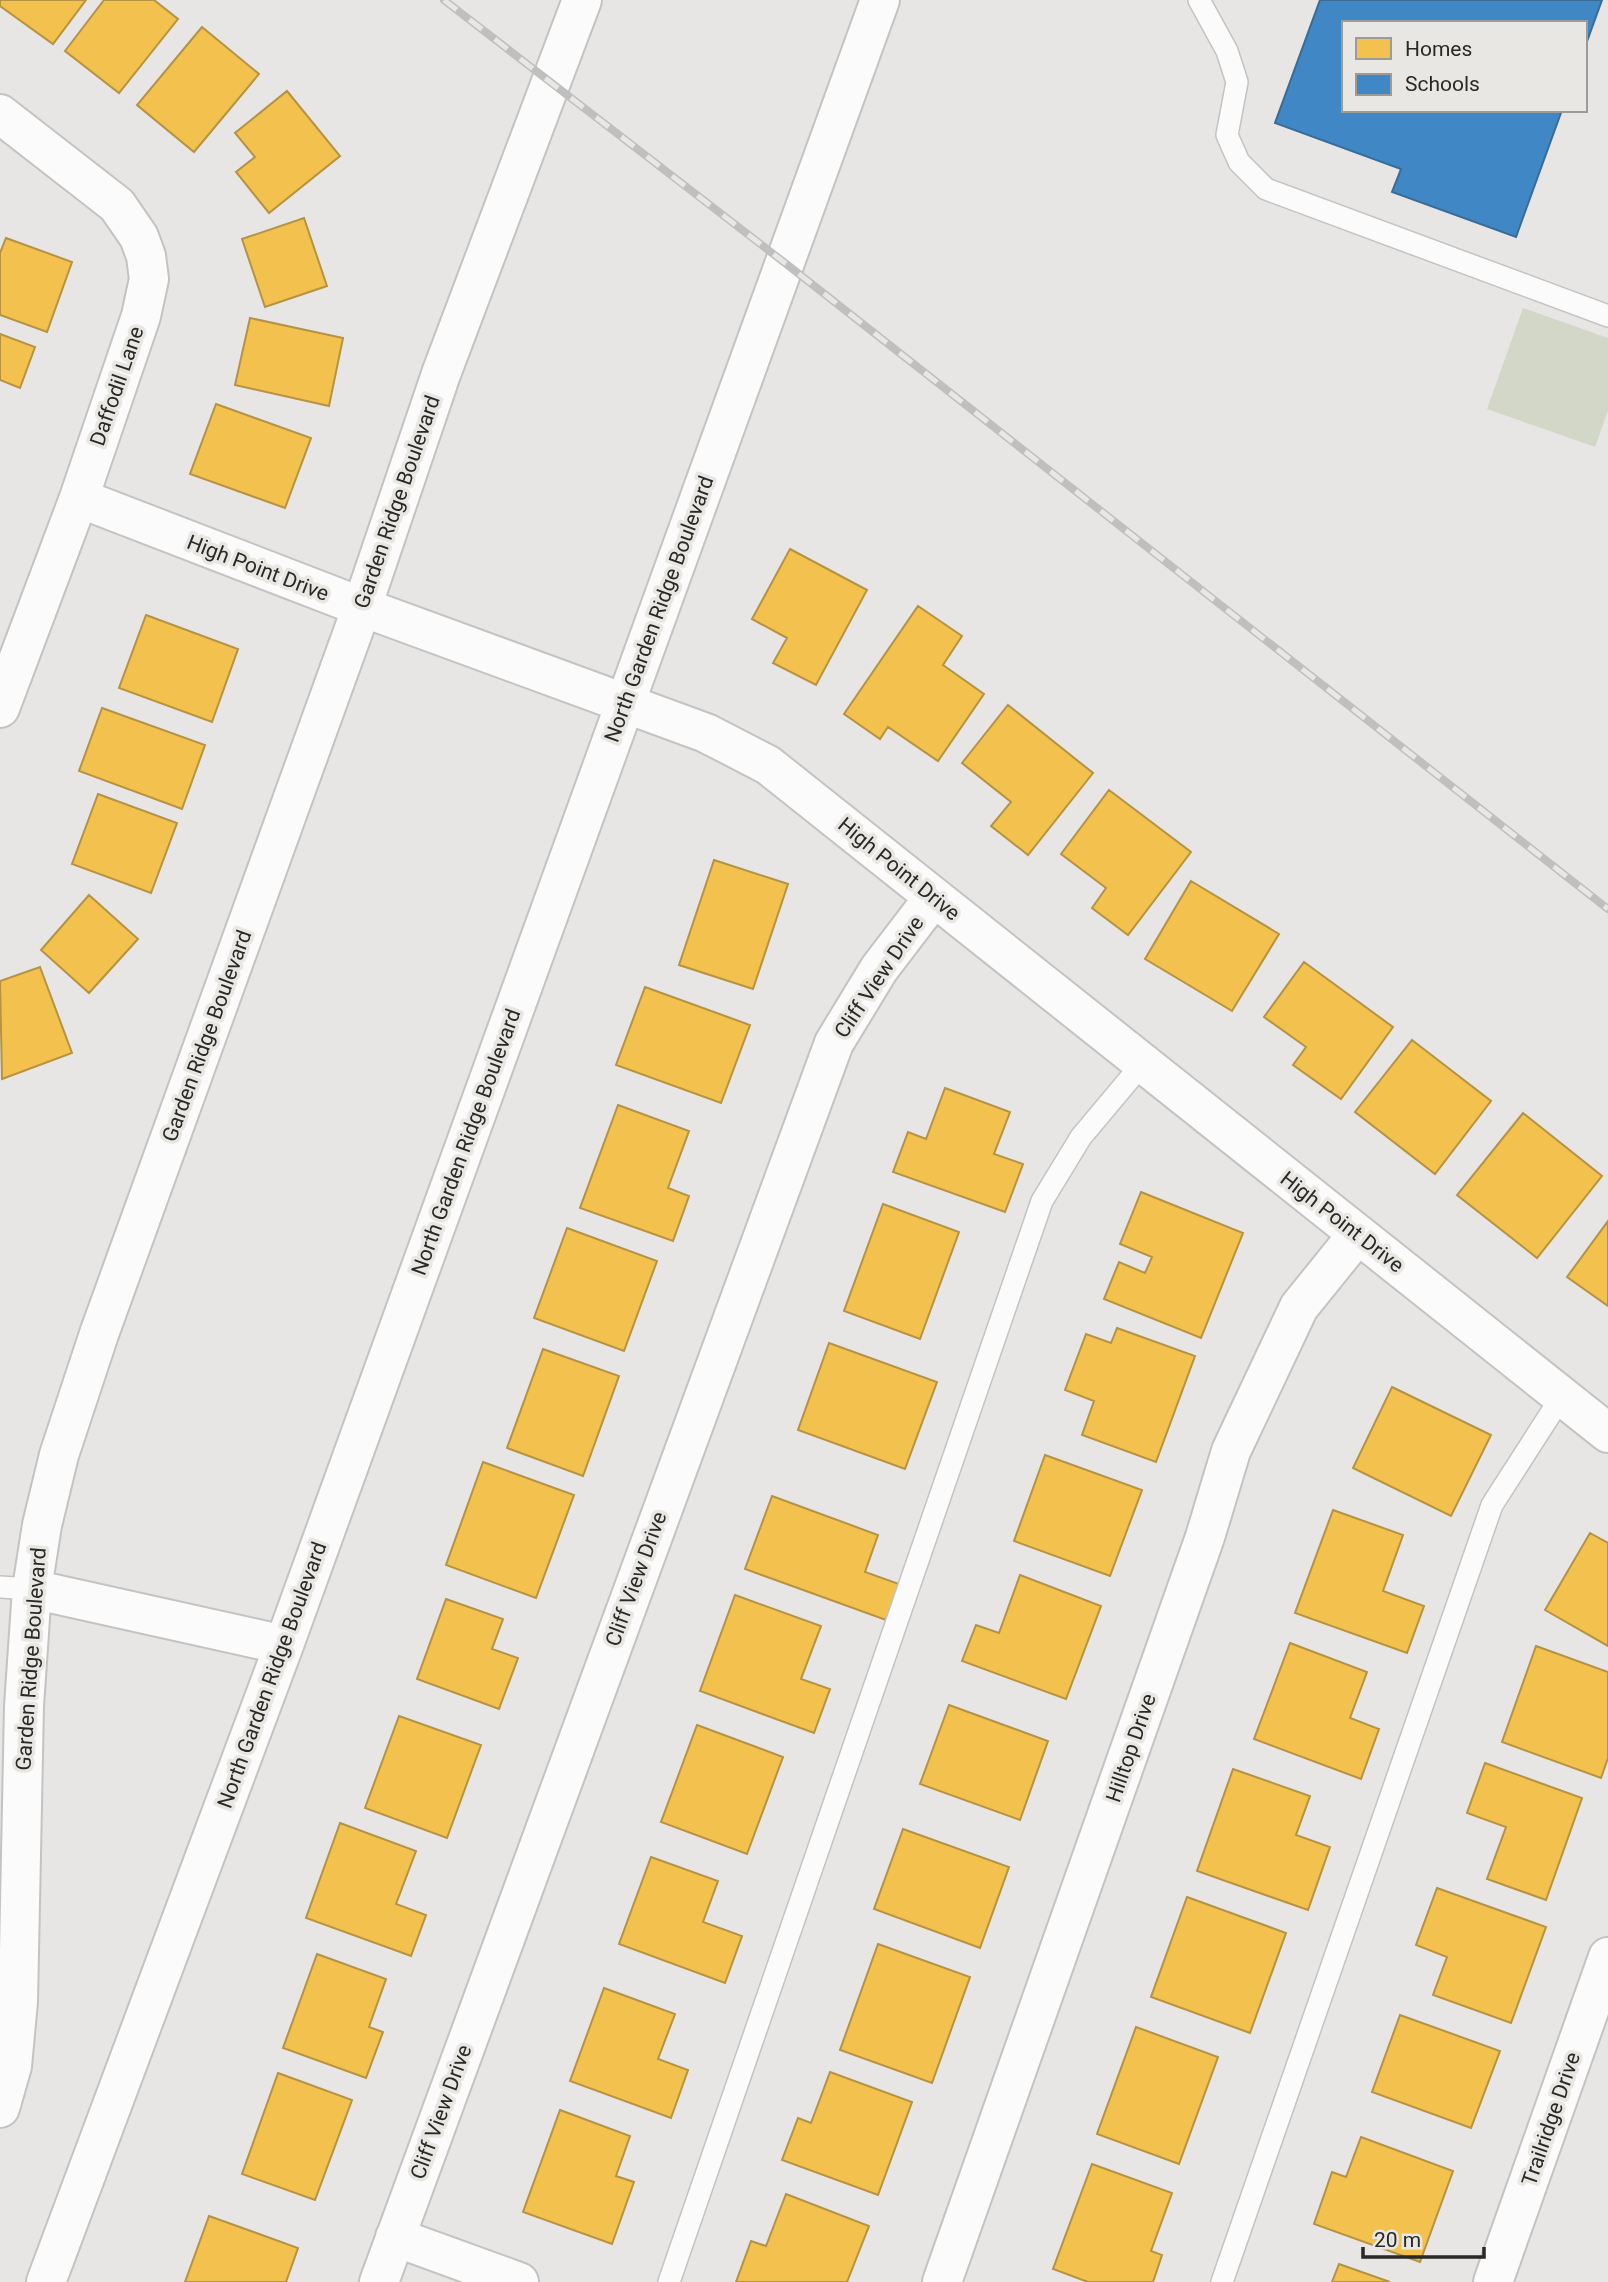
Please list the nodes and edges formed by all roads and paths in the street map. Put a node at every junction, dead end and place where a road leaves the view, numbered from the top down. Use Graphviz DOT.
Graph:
graph roads {
  1 [pos="582,0"];
  2 [pos="880,0"];
  3 [pos="1199,0"];
  4 [pos="0,114"];
  5 [pos="1608,316"];
  6 [pos="79,498"];
  7 [pos="362,607"];
  8 [pos="625,705"];
  9 [pos="0,708"];
  10 [pos="934,897"];
  11 [pos="1143,1063"];
  12 [pos="1358,1234"];
  13 [pos="1562,1396"];
  14 [pos="1608,1433"];
  15 [pos="16,1588"];
  16 [pos="284,1645"];
  17 [pos="1608,1957"];
  18 [pos="9,2000"];
  19 [pos="0,2108"];
  20 [pos="395,2237"];
  21 [pos="46,2282"];
  22 [pos="379,2282"];
  23 [pos="519,2282"];
  24 [pos="669,2282"];
  25 [pos="942,2282"];
  26 [pos="1222,2282"];
  27 [pos="1493,2282"];
  1 -- 7 [label="street, Garden Ridge Boulevard"];
  2 -- 8 [label="street, North Garden Ridge Boulevard"];
  3 -- 5 [label="lane"];
  4 -- 6 [label="street, Daffodil Lane"];
  6 -- 7 [label="street, High Point Drive"];
  6 -- 9 [label="street, Daffodil Lane"];
  7 -- 8 [label="street, High Point Drive"];
  7 -- 15 [label="street, Garden Ridge Boulevard"];
  8 -- 10 [label="street, High Point Drive"];
  8 -- 16 [label="street, North Garden Ridge Boulevard"];
  10 -- 11 [label="street, High Point Drive"];
  10 -- 20 [label="street, Cliff View Drive"];
  11 -- 12 [label="street, High Point Drive"];
  11 -- 24 [label="lane"];
  12 -- 13 [label="street, High Point Drive"];
  12 -- 25 [label="street, Hilltop Drive"];
  13 -- 14 [label="street, High Point Drive"];
  13 -- 26 [label="lane"];
  15 -- 16 [label="street"];
  15 -- 18 [label="street, Garden Ridge Boulevard"];
  16 -- 21 [label="street, North Garden Ridge Boulevard"];
  17 -- 27 [label="street, Trailridge Drive"];
  18 -- 19 [label="street, Garden Ridge Boulevard"];
  20 -- 22 [label="street, Cliff View Drive"];
  20 -- 23 [label="street"];
}
